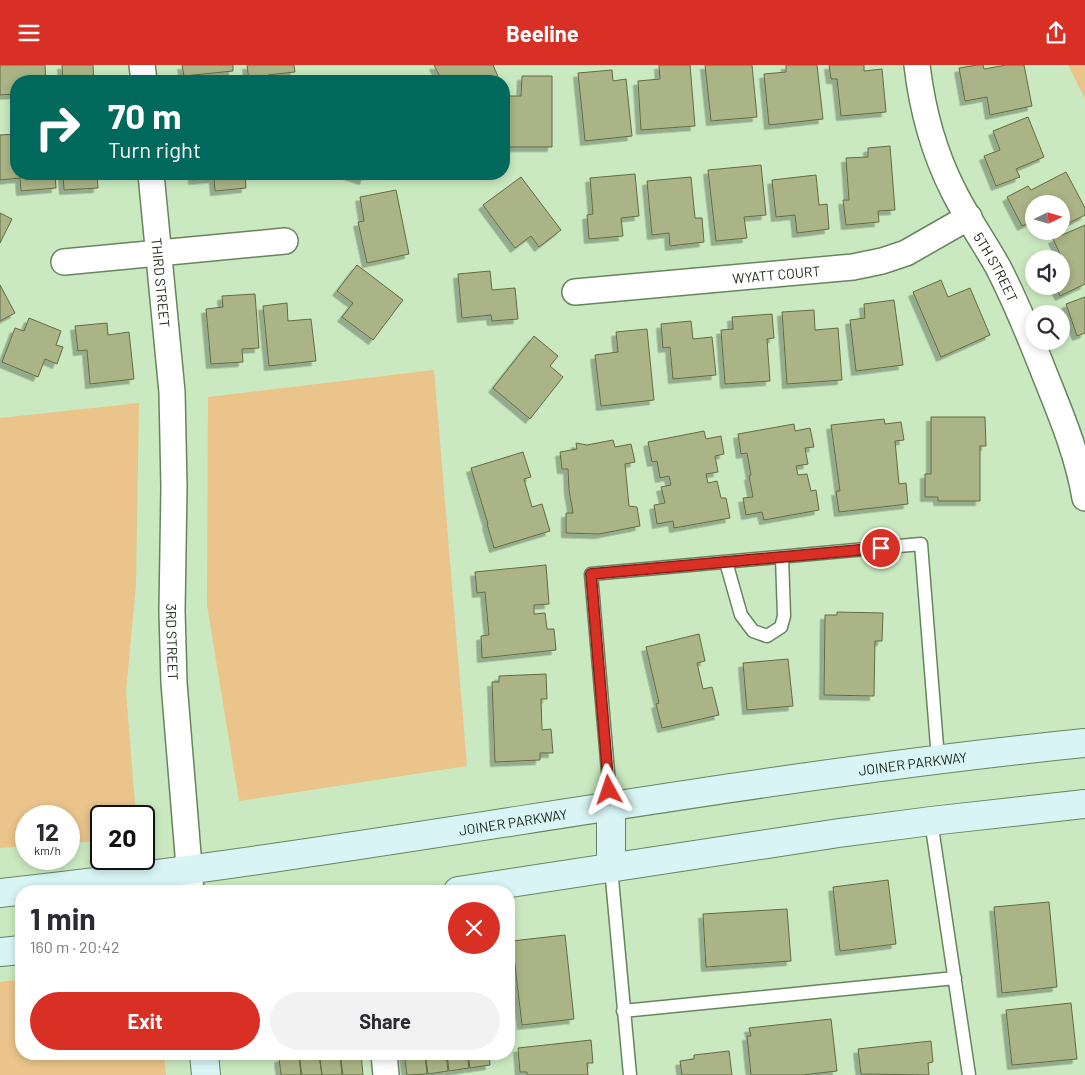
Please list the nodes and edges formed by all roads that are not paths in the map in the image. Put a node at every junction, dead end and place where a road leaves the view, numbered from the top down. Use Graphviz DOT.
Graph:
graph roads {
  1 [pos="917,65"];
  2 [pos="152,180"];
  3 [pos="969,217"];
  4 [pos="285,241"];
  5 [pos="158,253"];
  6 [pos="64,262"];
  7 [pos="575,292"];
  8 [pos="172,392"];
  9 [pos="1085,498"];
  10 [pos="782,557"];
  11 [pos="726,562"];
  12 [pos="1085,743"];
  13 [pos="938,759"];
  14 [pos="1085,804"];
  15 [pos="611,807"];
  16 [pos="931,821"];
  17 [pos="611,868"];
  18 [pos="190,880"];
  19 [pos="117,885"];
  20 [pos="498,885"];
  21 [pos="15,892"];
  22 [pos="0,893"];
  23 [pos="15,951"];
  24 [pos="0,952"];
  25 [pos="955,978"];
  26 [pos="623,1011"];
  27 [pos="205,1060"];
  28 [pos="385,1060"];
  29 [pos="206,1075"];
  30 [pos="386,1075"];
  31 [pos="630,1075"];
  32 [pos="969,1075"];
  1 -- 3 [label="street, 5TH STREET"];
  2 -- 5 [label="street, THIRD STREET"];
  3 -- 7 [label="street, WYATT COURT"];
  3 -- 9 [label="street, 5TH STREET"];
  4 -- 5 [label="street"];
  5 -- 6 [label="street"];
  5 -- 8 [label="street, THIRD STREET"];
  8 -- 18 [label="street, 3RD STREET"];
  10 -- 11 [label="lane"];
  10 -- 11 [label="lane"];
  10 -- 13 [label="lane"];
  11 -- 15 [label="lane"];
  12 -- 13 [label="main road, JOINER PARKWAY"];
  13 -- 15 [label="main road, JOINER PARKWAY"];
  14 -- 16 [label="main road"];
  15 -- 17 [label="main road"];
  15 -- 18 [label="main road, JOINER PARKWAY"];
  16 -- 17 [label="main road"];
  16 -- 25 [label="lane"];
  17 -- 20 [label="main road"];
  17 -- 26 [label="lane"];
  18 -- 19 [label="main road, JOINER PARKWAY"];
  21 -- 22 [label="main road, JOINER PARKWAY"];
  23 -- 24 [label="main road"];
  25 -- 26 [label="lane"];
  25 -- 32 [label="lane"];
  26 -- 31 [label="lane"];
  27 -- 29 [label="main road"];
  28 -- 30 [label="street"];
}
